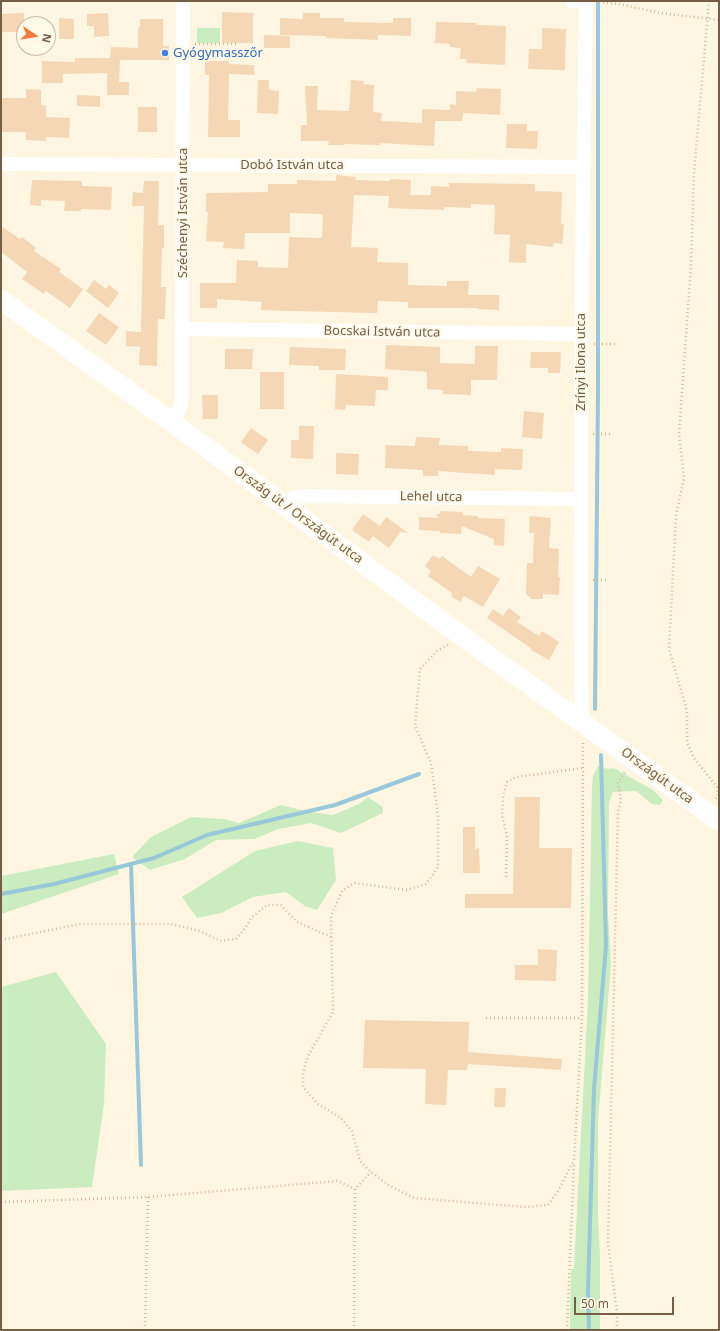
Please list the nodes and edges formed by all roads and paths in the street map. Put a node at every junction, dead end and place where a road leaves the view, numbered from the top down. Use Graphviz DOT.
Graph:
graph roads {
  1 [pos="183,1"];
  2 [pos="571,1"];
  3 [pos="586,1"];
  4 [pos="709,1"];
  5 [pos="708,18"];
  6 [pos="719,20"];
  7 [pos="183,44"];
  8 [pos="236,44"];
  9 [pos="1,164"];
  10 [pos="183,164"];
  11 [pos="582,168"];
  12 [pos="1,300"];
  13 [pos="182,329"];
  14 [pos="581,334"];
  15 [pos="592,344"];
  16 [pos="618,344"];
  17 [pos="173,423"];
  18 [pos="592,434"];
  19 [pos="613,434"];
  20 [pos="581,499"];
  21 [pos="285,506"];
  22 [pos="591,580"];
  23 [pos="606,580"];
  24 [pos="463,637"];
  25 [pos="588,727"];
  26 [pos="633,759"];
  27 [pos="583,768"];
  28 [pos="715,806"];
  29 [pos="506,877"];
  30 [pos="331,937"];
  31 [pos="1,940"];
  32 [pos="486,1018"];
  33 [pos="582,1018"];
  34 [pos="574,1160"];
  35 [pos="371,1172"];
  36 [pos="356,1189"];
  37 [pos="148,1197"];
  38 [pos="1,1202"];
  39 [pos="145,1330"];
  40 [pos="354,1330"];
  41 [pos="567,1330"];
  42 [pos="617,1330"];
  1 -- 7 [label="street, Széchenyi István utca"];
  2 -- 3 [label="street"];
  3 -- 5 [label="path"];
  3 -- 11 [label="street, Zrínyi Ilona utca"];
  4 -- 5 [label="path"];
  5 -- 6 [label="path"];
  5 -- 28 [label="path"];
  7 -- 8 [label="path"];
  7 -- 10 [label="street, Széchenyi István utca"];
  9 -- 10 [label="street, Dobó István utca"];
  10 -- 11 [label="street, Dobó István utca"];
  10 -- 13 [label="street, Széchenyi István utca"];
  11 -- 14 [label="street, Zrínyi Ilona utca"];
  12 -- 17 [label="main road, Ország út / Országút utca"];
  13 -- 14 [label="street, Bocskai István utca"];
  13 -- 17 [label="street, Széchenyi István utca"];
  14 -- 20 [label="street, Zrínyi Ilona utca"];
  15 -- 16 [label="path"];
  17 -- 21 [label="main road, Ország út / Országút utca"];
  18 -- 19 [label="path"];
  20 -- 21 [label="street, Lehel utca"];
  20 -- 25 [label="street, Zrínyi Ilona utca"];
  21 -- 24 [label="main road, Ország út / Országút utca"];
  22 -- 23 [label="path"];
  24 -- 25 [label="main road, Ország út / Országút utca"];
  24 -- 30 [label="path"];
  25 -- 26 [label="main road, Országút utca"];
  25 -- 27 [label="path"];
  26 -- 28 [label="main road, Országút utca"];
  26 -- 42 [label="path"];
  27 -- 29 [label="path"];
  27 -- 33 [label="path"];
  30 -- 31 [label="path"];
  30 -- 35 [label="path"];
  32 -- 33 [label="path"];
  33 -- 34 [label="path"];
  34 -- 35 [label="path"];
  34 -- 41 [label="path"];
  35 -- 36 [label="path"];
  36 -- 37 [label="path"];
  36 -- 40 [label="path"];
  37 -- 38 [label="path"];
  37 -- 39 [label="path"];
}
